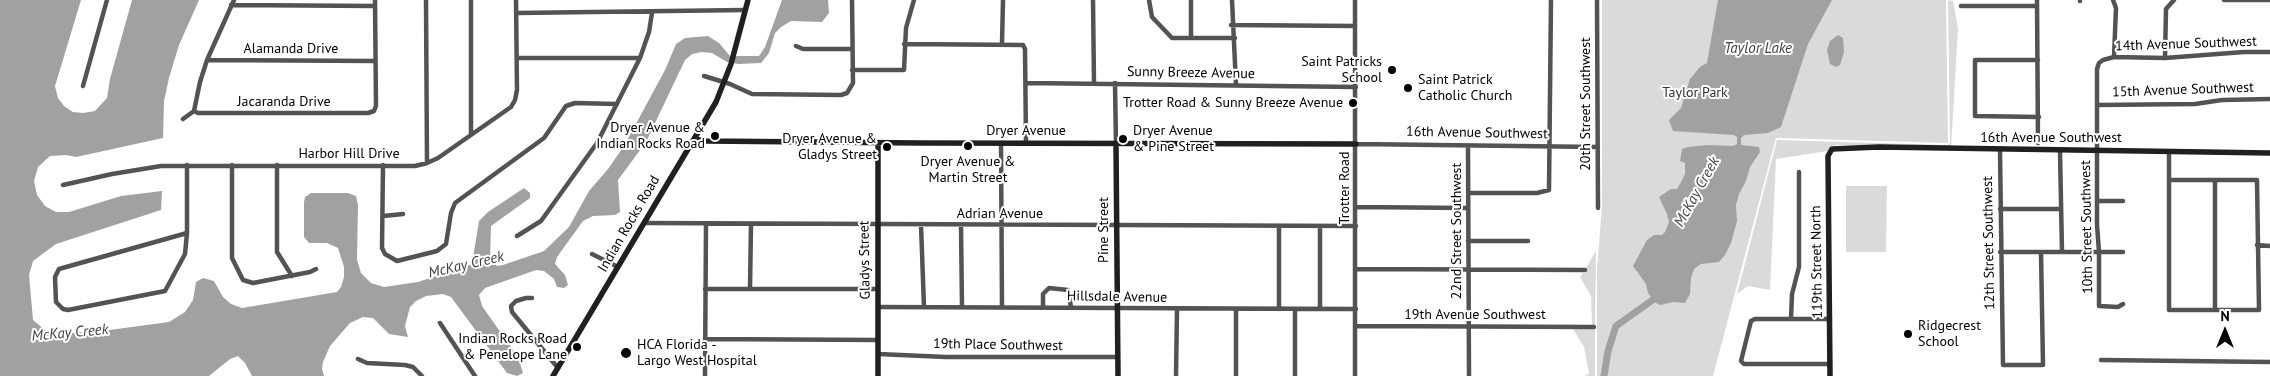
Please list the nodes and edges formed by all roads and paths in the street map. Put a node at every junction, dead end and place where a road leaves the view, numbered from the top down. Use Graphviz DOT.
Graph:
graph roads {
  1 [pos="107,0"];
  2 [pos="234,0"];
  3 [pos="375,0"];
  4 [pos="426,0"];
  5 [pos="471,0"];
  6 [pos="516,0"];
  7 [pos="748,0"];
  8 [pos="852,0"];
  9 [pos="914,0"];
  10 [pos="1003,0"];
  11 [pos="1093,0"];
  12 [pos="1149,0"];
  13 [pos="1190,0"];
  14 [pos="1232,0"];
  15 [pos="1355,0"];
  16 [pos="1551,0"];
  17 [pos="1597,0"];
  18 [pos="2113,0"];
  19 [pos="2174,0"];
  20 [pos="2224,0"];
  21 [pos="2270,0"];
  22 [pos="2037,3"];
  23 [pos="231,6"];
  24 [pos="375,6"];
  25 [pos="1961,6"];
  26 [pos="745,10"];
  27 [pos="652,12"];
  28 [pos="516,13"];
  29 [pos="1232,25"];
  30 [pos="1355,26"];
  31 [pos="1190,38"];
  32 [pos="1235,38"];
  33 [pos="904,44"];
  34 [pos="1002,44"];
  35 [pos="796,46"];
  36 [pos="852,49"];
  37 [pos="2270,52"];
  38 [pos="2114,57"];
  39 [pos="517,58"];
  40 [pos="640,58"];
  41 [pos="2165,58"];
  42 [pos="207,60"];
  43 [pos="2038,60"];
  44 [pos="2103,60"];
  45 [pos="375,61"];
  46 [pos="852,70"];
  47 [pos="704,76"];
  48 [pos="725,83"];
  49 [pos="1026,83"];
  50 [pos="1094,83"];
  51 [pos="1115,84"];
  52 [pos="1236,85"];
  53 [pos="83,86"];
  54 [pos="1356,87"];
  55 [pos="2270,99"];
  56 [pos="617,104"];
  57 [pos="2097,104"];
  58 [pos="194,111"];
  59 [pos="2039,117"];
  60 [pos="183,119"];
  61 [pos="471,134"];
  62 [pos="695,139"];
  63 [pos="878,143"];
  64 [pos="1000,143"];
  65 [pos="2038,143"];
  66 [pos="1026,144"];
  67 [pos="1116,144"];
  68 [pos="1356,144"];
  69 [pos="1468,146"];
  70 [pos="1550,147"];
  71 [pos="1598,147"];
  72 [pos="1832,149"];
  73 [pos="2000,150"];
  74 [pos="2060,151"];
  75 [pos="2097,151"];
  76 [pos="2169,152"];
  77 [pos="2270,153"];
  78 [pos="427,163"];
  79 [pos="187,165"];
  80 [pos="232,165"];
  81 [pos="277,165"];
  82 [pos="382,165"];
  83 [pos="1799,172"];
  84 [pos="2170,180"];
  85 [pos="2215,181"];
  86 [pos="63,185"];
  87 [pos="1468,193"];
  88 [pos="2097,201"];
  89 [pos="2123,201"];
  90 [pos="1356,207"];
  91 [pos="1468,208"];
  92 [pos="1598,208"];
  93 [pos="2000,209"];
  94 [pos="2060,209"];
  95 [pos="403,214"];
  96 [pos="383,216"];
  97 [pos="645,223"];
  98 [pos="706,224"];
  99 [pos="751,224"];
  100 [pos="877,224"];
  101 [pos="921,225"];
  102 [pos="961,225"];
  103 [pos="1001,225"];
  104 [pos="1117,225"];
  105 [pos="1356,226"];
  106 [pos="1279,227"];
  107 [pos="1320,227"];
  108 [pos="187,233"];
  109 [pos="516,236"];
  110 [pos="1468,241"];
  111 [pos="1528,241"];
  112 [pos="2257,246"];
  113 [pos="2270,246"];
  114 [pos="2000,252"];
  115 [pos="2042,252"];
  116 [pos="2062,252"];
  117 [pos="2100,252"];
  118 [pos="2123,252"];
  119 [pos="592,254"];
  120 [pos="618,268"];
  121 [pos="316,269"];
  122 [pos="1356,269"];
  123 [pos="1469,269"];
  124 [pos="1585,270"];
  125 [pos="292,276"];
  126 [pos="705,288"];
  127 [pos="750,289"];
  128 [pos="878,289"];
  129 [pos="532,298"];
  130 [pos="2123,304"];
  131 [pos="878,307"];
  132 [pos="924,307"];
  133 [pos="962,307"];
  134 [pos="1002,307"];
  135 [pos="1043,307"];
  136 [pos="1070,307"];
  137 [pos="1117,308"];
  138 [pos="1177,309"];
  139 [pos="1236,309"];
  140 [pos="1279,309"];
  141 [pos="1320,309"];
  142 [pos="1356,309"];
  143 [pos="2214,309"];
  144 [pos="1295,310"];
  145 [pos="1792,319"];
  146 [pos="1830,319"];
  147 [pos="440,323"];
  148 [pos="1356,326"];
  149 [pos="1469,326"];
  150 [pos="1594,327"];
  151 [pos="705,339"];
  152 [pos="877,340"];
  153 [pos="878,354"];
  154 [pos="1117,357"];
  155 [pos="358,358"];
  156 [pos="2101,360"];
  157 [pos="2270,362"];
  158 [pos="1830,364"];
  159 [pos="558,368"];
  160 [pos="422,376"];
  161 [pos="475,376"];
  162 [pos="553,376"];
  163 [pos="705,376"];
  164 [pos="878,376"];
  165 [pos="1118,376"];
  166 [pos="1176,376"];
  167 [pos="1236,376"];
  168 [pos="1296,376"];
  169 [pos="1355,376"];
  170 [pos="1469,376"];
  171 [pos="1830,376"];
  1 -- 53 [label="street"];
  2 -- 23 [label="street"];
  3 -- 24 [label="street"];
  4 -- 78 [label="street"];
  5 -- 61 [label="street"];
  6 -- 28 [label="street, Harbor Hill Drive"];
  7 -- 26 [label="street, Indian Rocks Road"];
  8 -- 36 [label="street"];
  9 -- 33 [label="street"];
  10 -- 34 [label="street"];
  11 -- 50 [label="street"];
  12 -- 31 [label="street"];
  13 -- 31 [label="street"];
  14 -- 29 [label="street"];
  15 -- 30 [label="street, Trotter Road"];
  16 -- 70 [label="street"];
  17 -- 71 [label="street, 20th Street Southwest"];
  18 -- 38 [label="street"];
  19 -- 41 [label="street"];
  20 -- 21 [label="street"];
  22 -- 25 [label="street"];
  22 -- 43 [label="street"];
  23 -- 24 [label="street"];
  23 -- 42 [label="street"];
  24 -- 45 [label="street"];
  26 -- 27 [label="street"];
  26 -- 48 [label="street, Indian Rocks Road"];
  27 -- 28 [label="street"];
  27 -- 40 [label="street"];
  28 -- 39 [label="street, Harbor Hill Drive"];
  29 -- 30 [label="street"];
  29 -- 32 [label="street"];
  30 -- 54 [label="street, Trotter Road"];
  31 -- 32 [label="street"];
  32 -- 52 [label="street"];
  33 -- 34 [label="street"];
  33 -- 46 [label="street"];
  34 -- 49 [label="street"];
  35 -- 36 [label="street"];
  36 -- 46 [label="street"];
  37 -- 41 [label="street, 14th Avenue Southwest"];
  38 -- 41 [label="street, 14th Avenue Southwest"];
  38 -- 44 [label="street, 14th Avenue Southwest"];
  39 -- 40 [label="street"];
  39 -- 61 [label="street, Harbor Hill Drive"];
  40 -- 56 [label="street"];
  42 -- 45 [label="street, Alamanda Drive"];
  42 -- 58 [label="street"];
  43 -- 59 [label="street"];
  43 -- 59 [label="street"];
  44 -- 57 [label="street, 10th Street Southwest"];
  45 -- 58 [label="street, Jacaranda Drive"];
  46 -- 48 [label="street"];
  47 -- 48 [label="street"];
  48 -- 62 [label="street, Indian Rocks Road"];
  49 -- 50 [label="street, Sunny Breeze Avenue"];
  49 -- 66 [label="street"];
  50 -- 51 [label="street, Sunny Breeze Avenue"];
  51 -- 52 [label="street, Sunny Breeze Avenue"];
  51 -- 67 [label="street, Pine Street"];
  52 -- 54 [label="street, Sunny Breeze Avenue"];
  54 -- 68 [label="street, Trotter Road"];
  55 -- 57 [label="street, 15th Avenue Southwest"];
  56 -- 96 [label="street"];
  56 -- 109 [label="street"];
  57 -- 75 [label="street, 10th Street Southwest"];
  58 -- 60 [label="street"];
  59 -- 65 [label="street"];
  61 -- 78 [label="street, Harbor Hill Drive"];
  62 -- 63 [label="street, Dryer Avenue"];
  62 -- 97 [label="street, Indian Rocks Road"];
  63 -- 64 [label="street, Dryer Avenue"];
  63 -- 100 [label="street, Gladys Street"];
  64 -- 66 [label="street, Dryer Avenue"];
  64 -- 103 [label="street"];
  66 -- 67 [label="street, Dryer Avenue"];
  67 -- 68 [label="street, Dryer Avenue"];
  67 -- 104 [label="street, Pine Street"];
  68 -- 69 [label="street, 16th Avenue Southwest"];
  68 -- 90 [label="street, Trotter Road"];
  69 -- 70 [label="street, 16th Avenue Southwest"];
  69 -- 87 [label="street, 22nd Street Southwest"];
  70 -- 71 [label="street, 16th Avenue Southwest"];
  70 -- 87 [label="street"];
  71 -- 92 [label="street, 20th Street Southwest"];
  72 -- 73 [label="street, 16th Avenue Southwest"];
  72 -- 146 [label="street, 119th Street North"];
  73 -- 74 [label="street, 16th Avenue Southwest"];
  73 -- 93 [label="street, 12th Street Southwest"];
  74 -- 75 [label="street, 16th Avenue Southwest"];
  74 -- 94 [label="street"];
  75 -- 76 [label="street, 16th Avenue Southwest"];
  75 -- 88 [label="street, 10th Street Southwest"];
  76 -- 77 [label="street, 16th Avenue Southwest"];
  76 -- 84 [label="street"];
  78 -- 82 [label="street, Harbor Hill Drive"];
  79 -- 80 [label="street, Harbor Hill Drive"];
  79 -- 86 [label="street, Harbor Hill Drive"];
  79 -- 108 [label="street"];
  80 -- 81 [label="street, Harbor Hill Drive"];
  80 -- 125 [label="street"];
  81 -- 82 [label="street, Harbor Hill Drive"];
  81 -- 125 [label="street"];
  82 -- 96 [label="street"];
  83 -- 145 [label="street"];
  84 -- 85 [label="street"];
  84 -- 143 [label="street"];
  85 -- 112 [label="street"];
  85 -- 143 [label="street"];
  87 -- 91 [label="street, 22nd Street Southwest"];
  88 -- 89 [label="street"];
  88 -- 117 [label="street, 10th Street Southwest"];
  90 -- 91 [label="street"];
  90 -- 105 [label="street, Trotter Road"];
  91 -- 110 [label="street, 22nd Street Southwest"];
  93 -- 94 [label="street"];
  93 -- 114 [label="street, 12th Street Southwest"];
  94 -- 116 [label="street"];
  95 -- 96 [label="street"];
  97 -- 98 [label="street, Adrian Avenue"];
  97 -- 120 [label="street, Indian Rocks Road"];
  98 -- 99 [label="street, Adrian Avenue"];
  98 -- 126 [label="street"];
  99 -- 100 [label="street, Adrian Avenue"];
  99 -- 127 [label="street"];
  100 -- 101 [label="street, Adrian Avenue"];
  100 -- 128 [label="street, Gladys Street"];
  101 -- 102 [label="street, Adrian Avenue"];
  101 -- 132 [label="street"];
  102 -- 103 [label="street, Adrian Avenue"];
  102 -- 133 [label="street"];
  103 -- 104 [label="street, Adrian Avenue"];
  103 -- 134 [label="street"];
  104 -- 106 [label="street, Adrian Avenue"];
  104 -- 137 [label="street, Pine Street"];
  105 -- 107 [label="street, Adrian Avenue"];
  105 -- 122 [label="street, Trotter Road"];
  106 -- 107 [label="street, Adrian Avenue"];
  106 -- 140 [label="street"];
  107 -- 141 [label="street"];
  108 -- 108 [label="street"];
  110 -- 111 [label="street"];
  110 -- 123 [label="street, 22nd Street Southwest"];
  112 -- 113 [label="street"];
  112 -- 143 [label="street"];
  114 -- 115 [label="street"];
  114 -- 115 [label="street, 12th Street Southwest"];
  115 -- 116 [label="street"];
  116 -- 117 [label="street"];
  117 -- 118 [label="street"];
  117 -- 130 [label="street, 10th Street Southwest"];
  119 -- 120 [label="street"];
  120 -- 159 [label="street, Indian Rocks Road"];
  121 -- 125 [label="street"];
  122 -- 123 [label="street"];
  122 -- 142 [label="street, Trotter Road"];
  123 -- 124 [label="street"];
  123 -- 149 [label="street, 22nd Street Southwest"];
  126 -- 127 [label="street"];
  126 -- 151 [label="street"];
  127 -- 128 [label="street"];
  128 -- 131 [label="street, Gladys Street"];
  129 -- 159 [label="street"];
  131 -- 132 [label="street, Hillsdale Avenue"];
  131 -- 152 [label="street, Gladys Street"];
  132 -- 133 [label="street, Hillsdale Avenue"];
  133 -- 134 [label="street, Hillsdale Avenue"];
  134 -- 135 [label="street, Hillsdale Avenue"];
  135 -- 136 [label="street, Hillsdale Avenue"];
  135 -- 136 [label="street"];
  136 -- 137 [label="street, Hillsdale Avenue"];
  137 -- 138 [label="street, Hillsdale Avenue"];
  137 -- 154 [label="street, Pine Street"];
  138 -- 139 [label="street, Hillsdale Avenue"];
  138 -- 166 [label="street"];
  139 -- 140 [label="street, Hillsdale Avenue"];
  139 -- 167 [label="street"];
  140 -- 144 [label="street, Hillsdale Avenue"];
  141 -- 142 [label="street, Hillsdale Avenue"];
  141 -- 144 [label="street, Hillsdale Avenue"];
  142 -- 148 [label="street, Trotter Road"];
  144 -- 168 [label="street"];
  145 -- 146 [label="street"];
  145 -- 158 [label="street"];
  146 -- 158 [label="street, 119th Street North"];
  147 -- 161 [label="street"];
  148 -- 149 [label="street, 19th Avenue Southwest"];
  148 -- 169 [label="street, Trotter Road"];
  149 -- 150 [label="street, 19th Avenue Southwest"];
  149 -- 170 [label="street, 22nd Street Southwest"];
  151 -- 152 [label="street"];
  151 -- 163 [label="street"];
  152 -- 153 [label="street, Gladys Street"];
  153 -- 154 [label="street, 19th Place Southwest"];
  153 -- 164 [label="street, Gladys Street"];
  154 -- 165 [label="street, Pine Street"];
  155 -- 160 [label="street"];
  156 -- 157 [label="street"];
  158 -- 171 [label="street, 119th Street North"];
  159 -- 162 [label="street, Indian Rocks Road"];
}
